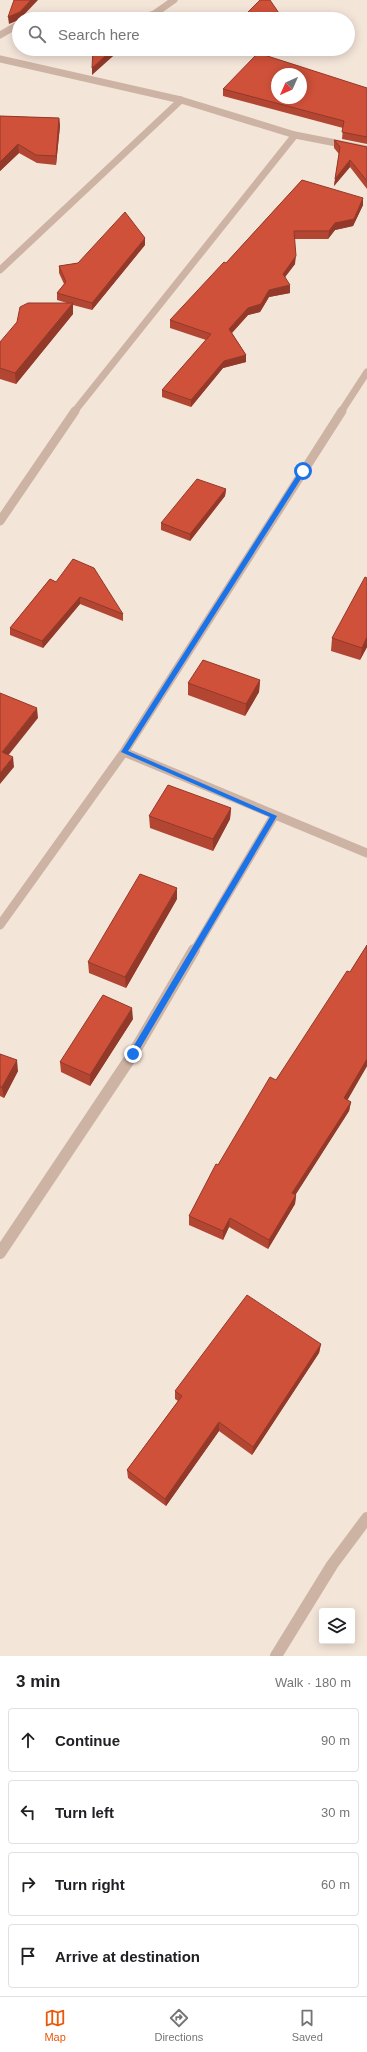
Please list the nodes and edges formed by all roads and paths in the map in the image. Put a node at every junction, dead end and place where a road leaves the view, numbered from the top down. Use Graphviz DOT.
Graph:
graph roads {
  1 [pos="174,0"];
  2 [pos="157,12"];
  3 [pos="12,28"];
  4 [pos="0,36"];
  5 [pos="0,59"];
  6 [pos="181,100"];
  7 [pos="295,135"];
  8 [pos="367,149"];
  9 [pos="0,270"];
  10 [pos="367,372"];
  11 [pos="0,521"];
  12 [pos="124,752"];
  13 [pos="274,816"];
  14 [pos="367,853"];
  15 [pos="0,925"];
  16 [pos="0,1253"];
  17 [pos="367,1518"];
  18 [pos="276,1656"];
  1 -- 2 [label="street"];
  3 -- 4 [label="street"];
  5 -- 6 [label="street"];
  6 -- 7 [label="street"];
  6 -- 9 [label="street"];
  7 -- 8 [label="street"];
  7 -- 11 [label="street"];
  10 -- 12 [label="street"];
  12 -- 13 [label="street"];
  12 -- 15 [label="street"];
  13 -- 14 [label="street"];
  13 -- 16 [label="street"];
  17 -- 18 [label="street"];
}
